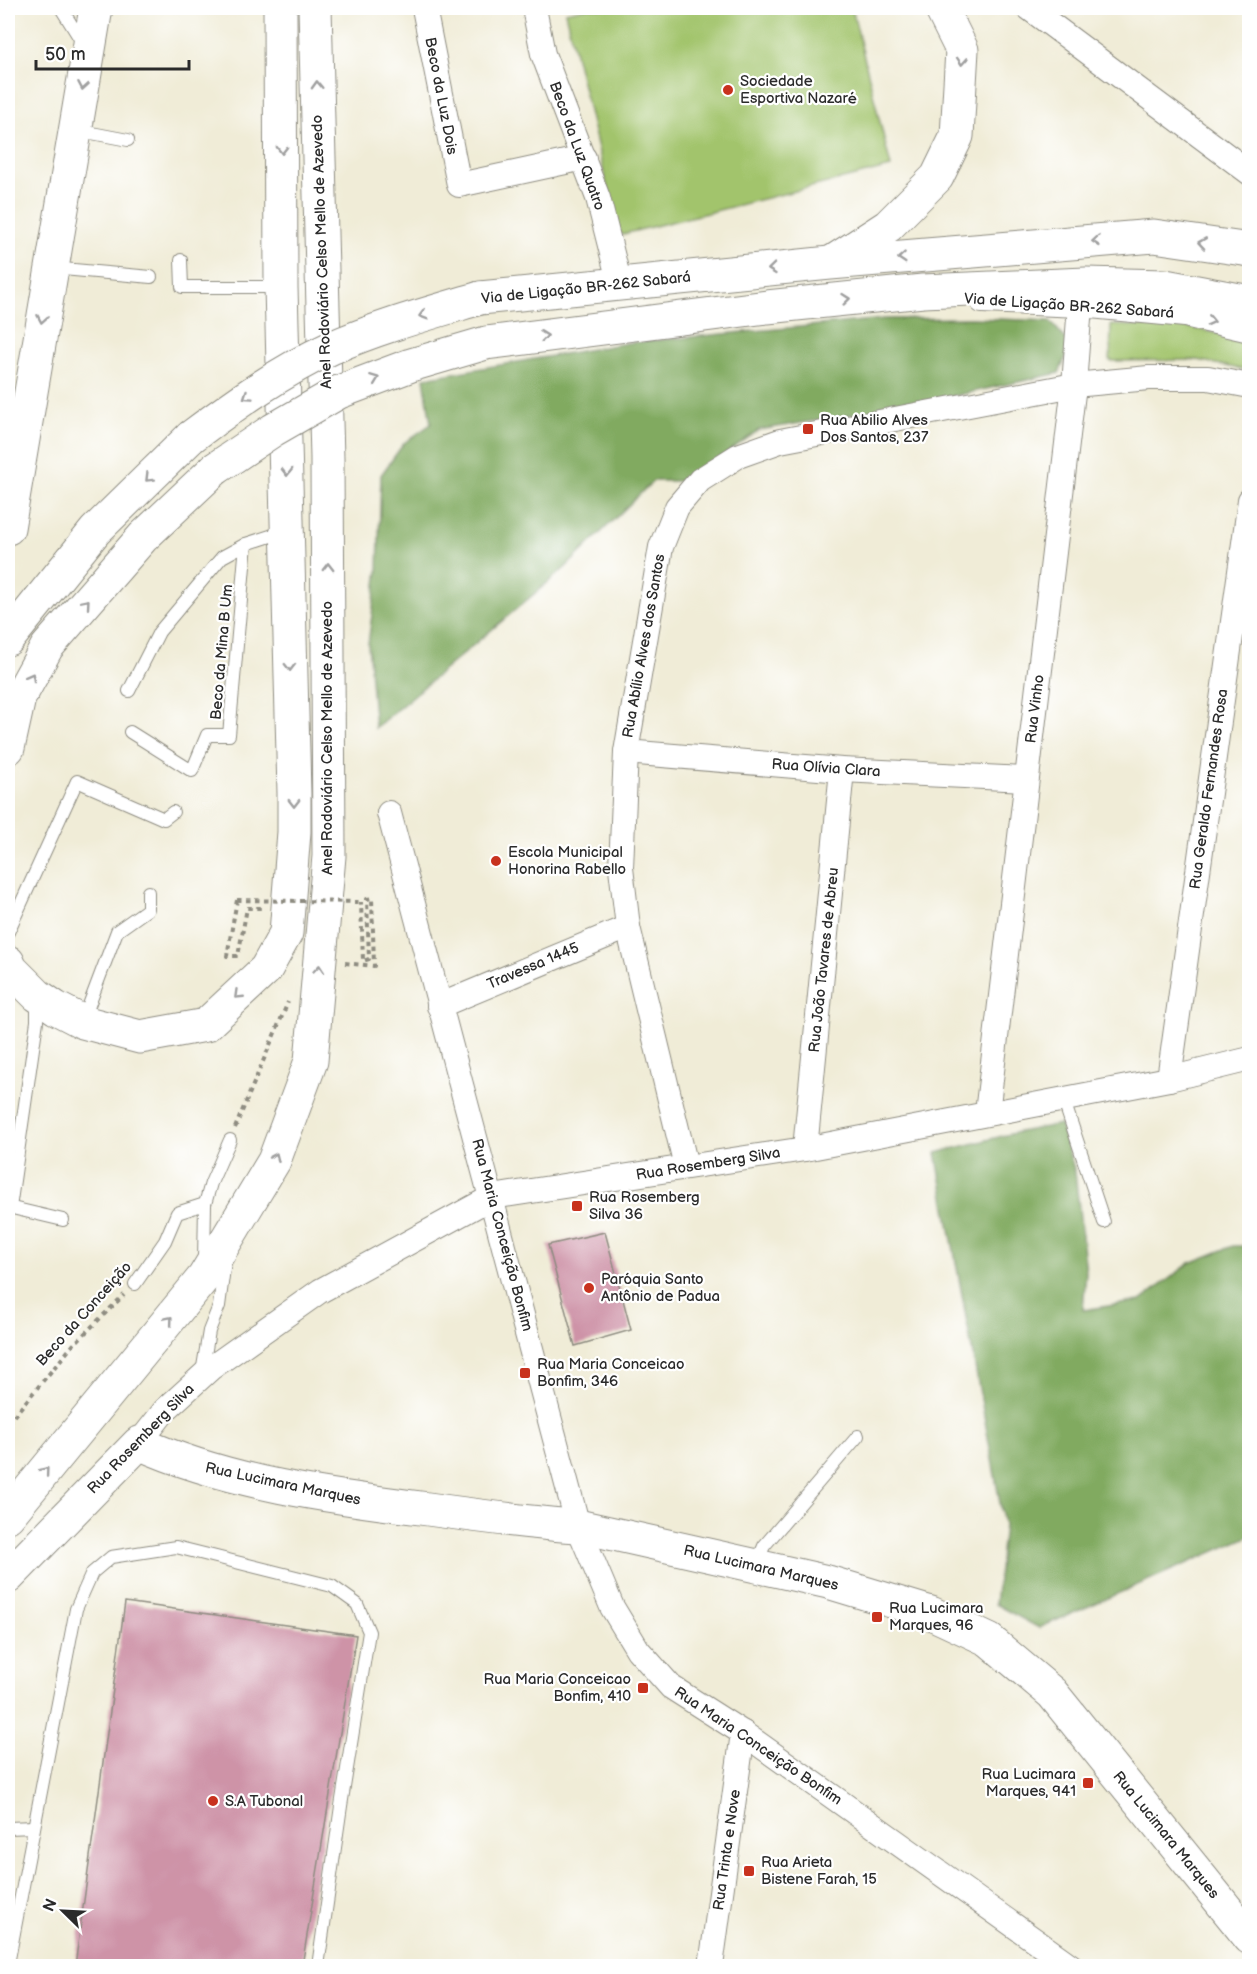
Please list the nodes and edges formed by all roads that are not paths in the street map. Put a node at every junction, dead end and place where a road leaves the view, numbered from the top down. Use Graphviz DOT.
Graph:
graph roads {
  1 [pos="61,8"];
  2 [pos="96,8"];
  3 [pos="280,8"];
  4 [pos="315,8"];
  5 [pos="424,8"];
  6 [pos="534,8"];
  7 [pos="941,8"];
  8 [pos="1029,8"];
  9 [pos="88,52"];
  10 [pos="75,130"];
  11 [pos="128,140"];
  12 [pos="584,158"];
  13 [pos="1248,174"];
  14 [pos="1244,242"];
  15 [pos="181,260"];
  16 [pos="830,263"];
  17 [pos="51,268"];
  18 [pos="151,277"];
  19 [pos="620,285"];
  20 [pos="282,287"];
  21 [pos="923,291"];
  22 [pos="1250,302"];
  23 [pos="1080,305"];
  24 [pos="1250,330"];
  25 [pos="1074,385"];
  26 [pos="1250,386"];
  27 [pos="1250,500"];
  28 [pos="9,513"];
  29 [pos="287,531"];
  30 [pos="246,544"];
  31 [pos="8,639"];
  32 [pos="129,691"];
  33 [pos="130,732"];
  34 [pos="8,748"];
  35 [pos="626,752"];
  36 [pos="842,770"];
  37 [pos="1026,779"];
  38 [pos="173,812"];
  39 [pos="389,813"];
  40 [pos="148,892"];
  41 [pos="628,927"];
  42 [pos="8,932"];
  43 [pos="8,962"];
  44 [pos="37,994"];
  45 [pos="439,1006"];
  46 [pos="83,1022"];
  47 [pos="1250,1059"];
  48 [pos="1168,1079"];
  49 [pos="1063,1098"];
  50 [pos="987,1113"];
  51 [pos="230,1140"];
  52 [pos="805,1149"];
  53 [pos="686,1166"];
  54 [pos="492,1197"];
  55 [pos="206,1204"];
  56 [pos="9,1208"];
  57 [pos="63,1220"];
  58 [pos="1104,1222"];
  59 [pos="229,1236"];
  60 [pos="204,1277"];
  61 [pos="135,1284"];
  62 [pos="201,1377"];
  63 [pos="858,1436"];
  64 [pos="139,1443"];
  65 [pos="8,1516"];
  66 [pos="578,1526"];
  67 [pos="756,1566"];
  68 [pos="8,1577"];
  69 [pos="743,1733"];
  70 [pos="34,1827"];
  71 [pos="8,1828"];
  72 [pos="1250,1938"];
  73 [pos="8,1964"];
  74 [pos="318,1966"];
  75 [pos="711,1966"];
  76 [pos="1071,1966"];
  1 -- 9 [label="lane"];
  2 -- 9 [label="main road"];
  3 -- 20 [label="main road, one-way"];
  59 -- 4 [label="main road, Anel Rodoviário Celso Mello de Azevedo, one-way"];
  5 -- 12 [label="street, Beco da Luz Dois"];
  6 -- 12 [label="street, Beco da Luz Quatro"];
  7 -- 16 [label="main road, one-way"];
  8 -- 13 [label="street"];
  9 -- 10 [label="main road, one-way"];
  10 -- 11 [label="lane"];
  10 -- 17 [label="main road"];
  12 -- 19 [label="street, Beco da Luz Quatro"];
  14 -- 16 [label="main road, Via de Ligação BR-262 Sabará, one-way"];
  15 -- 20 [label="lane"];
  16 -- 19 [label="main road, Via de Ligação BR-262 Sabará, one-way"];
  17 -- 18 [label="lane"];
  17 -- 28 [label="main road, one-way"];
  19 -- 31 [label="main road, Via de Ligação BR-262 Sabará, one-way, bridge"];
  20 -- 29 [label="main road, one-way"];
  21 -- 22 [label="main road, Via de Ligação BR-262 Sabará"];
  21 -- 23 [label="street, Via de Ligação BR-262 Sabará"];
  34 -- 21 [label="main road, Via de Ligação BR-262 Sabará, one-way, bridge"];
  23 -- 24 [label="street, Via de Ligação BR-262 Sabará, one-way"];
  23 -- 25 [label="street, Rua Vinho"];
  25 -- 26 [label="street, Rua Abílio Alves dos Santos"];
  25 -- 35 [label="street, Rua Abílio Alves dos Santos"];
  25 -- 37 [label="street, Rua Vinho"];
  27 -- 48 [label="street, Rua Geraldo Fernandes Rosa"];
  29 -- 30 [label="lane"];
  29 -- 46 [label="main road, one-way"];
  30 -- 32 [label="lane"];
  30 -- 33 [label="lane, Beco da Mina B Um"];
  35 -- 36 [label="street, Rua Olívia Clara"];
  35 -- 41 [label="street, Rua Abílio Alves dos Santos"];
  36 -- 37 [label="street, Rua Olívia Clara"];
  36 -- 52 [label="street, Rua João Tavares de Abreu"];
  37 -- 50 [label="street, Rua Vinho"];
  38 -- 42 [label="lane"];
  39 -- 45 [label="street, Rua Maria Conceição Bonfim"];
  40 -- 46 [label="lane"];
  41 -- 45 [label="street, Travessa 1445"];
  41 -- 53 [label="street, Rua Abílio Alves dos Santos"];
  43 -- 44 [label="main road"];
  44 -- 46 [label="main road"];
  44 -- 56 [label="lane"];
  45 -- 54 [label="street, Rua Maria Conceição Bonfim"];
  47 -- 48 [label="street, Rua Rosemberg Silva"];
  48 -- 49 [label="street, Rua Rosemberg Silva"];
  49 -- 50 [label="street, Rua Rosemberg Silva"];
  49 -- 58 [label="lane"];
  50 -- 52 [label="street, Rua Rosemberg Silva"];
  51 -- 55 [label="lane"];
  52 -- 53 [label="street, Rua Rosemberg Silva"];
  53 -- 54 [label="street, Rua Rosemberg Silva"];
  54 -- 62 [label="street, Rua Rosemberg Silva"];
  54 -- 66 [label="street, Rua Maria Conceição Bonfim"];
  55 -- 60 [label="lane"];
  55 -- 61 [label="lane, Beco da Conceição"];
  56 -- 57 [label="lane"];
  59 -- 60 [label="main road, Anel Rodoviário Celso Mello de Azevedo"];
  59 -- 62 [label="lane"];
  65 -- 60 [label="main road, Anel Rodoviário Celso Mello de Azevedo, one-way"];
  62 -- 64 [label="street, Rua Rosemberg Silva"];
  63 -- 67 [label="lane"];
  64 -- 66 [label="main road, Rua Lucimara Marques"];
  64 -- 68 [label="main road, Rua Rosemberg Silva"];
  66 -- 67 [label="main road, Rua Lucimara Marques"];
  66 -- 69 [label="street, Rua Maria Conceição Bonfim"];
  67 -- 72 [label="main road, Rua Lucimara Marques"];
  69 -- 75 [label="street, Rua Trinta e Nove"];
  69 -- 76 [label="street, Rua Maria Conceição Bonfim"];
  70 -- 71 [label="lane"];
  70 -- 73 [label="lane"];
  70 -- 74 [label="lane"];
}
